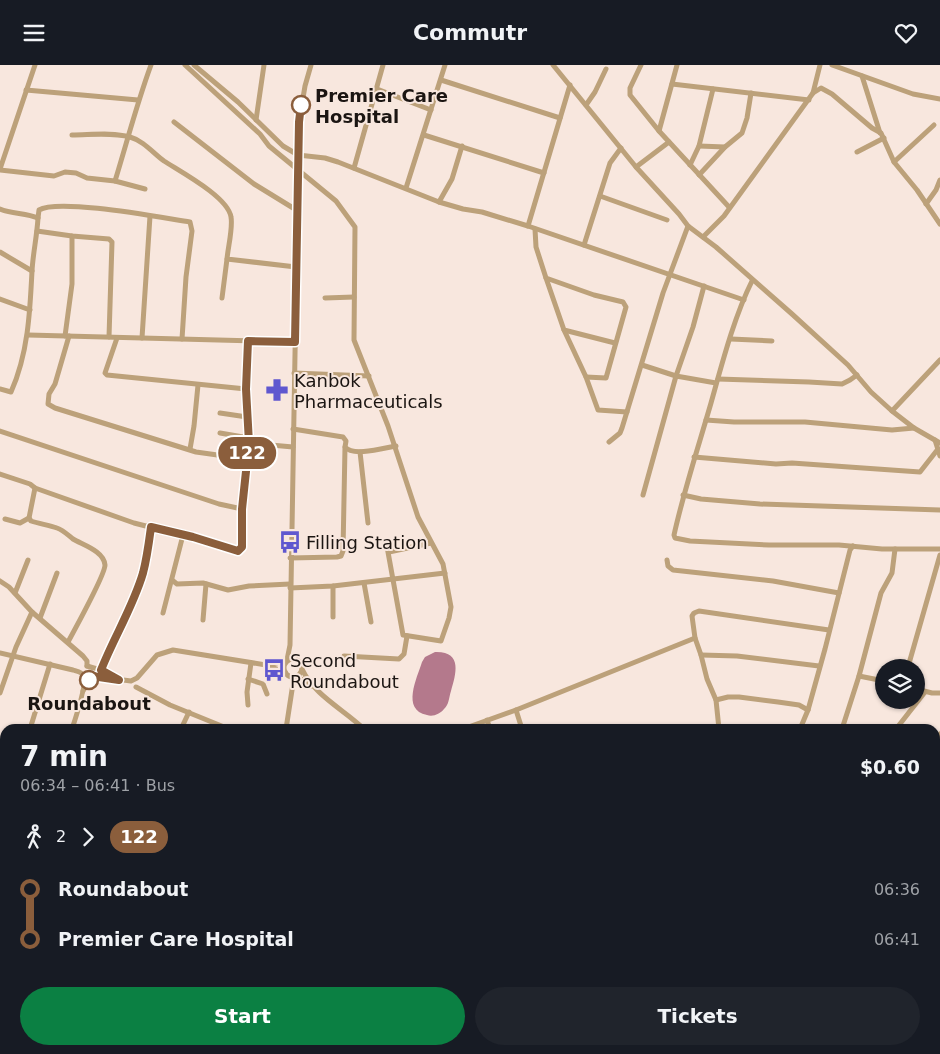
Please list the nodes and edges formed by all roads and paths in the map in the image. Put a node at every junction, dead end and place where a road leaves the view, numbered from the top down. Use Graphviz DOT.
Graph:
graph roads {
  1 [pos="35,65"];
  2 [pos="151,65"];
  3 [pos="185,65"];
  4 [pos="194,65"];
  5 [pos="264,65"];
  6 [pos="311,65"];
  7 [pos="383,65"];
  8 [pos="445,65"];
  9 [pos="553,65"];
  10 [pos="640,65"];
  11 [pos="677,65"];
  12 [pos="820,65"];
  13 [pos="832,65"];
  14 [pos="606,69"];
  15 [pos="862,76"];
  16 [pos="441,80"];
  17 [pos="672,84"];
  18 [pos="570,85"];
  19 [pos="376,89"];
  20 [pos="713,89"];
  21 [pos="26,91"];
  22 [pos="751,93"];
  23 [pos="813,93"];
  24 [pos="809,99"];
  25 [pos="940,99"];
  26 [pos="138,100"];
  27 [pos="586,105"];
  28 [pos="431,110"];
  29 [pos="560,118"];
  30 [pos="256,121"];
  31 [pos="174,122"];
  32 [pos="934,125"];
  33 [pos="659,131"];
  34 [pos="72,135"];
  35 [pos="424,135"];
  36 [pos="882,136"];
  37 [pos="129,137"];
  38 [pos="669,142"];
  39 [pos="462,146"];
  40 [pos="699,146"];
  41 [pos="725,147"];
  42 [pos="620,148"];
  43 [pos="857,152"];
  44 [pos="298,155"];
  45 [pos="894,162"];
  46 [pos="690,165"];
  47 [pos="636,167"];
  48 [pos="298,168"];
  49 [pos="0,169"];
  50 [pos="354,169"];
  51 [pos="544,173"];
  52 [pos="699,175"];
  53 [pos="940,180"];
  54 [pos="115,181"];
  55 [pos="406,188"];
  56 [pos="146,189"];
  57 [pos="600,196"];
  58 [pos="440,202"];
  59 [pos="926,204"];
  60 [pos="729,207"];
  61 [pos="0,209"];
  62 [pos="298,211"];
  63 [pos="150,216"];
  64 [pos="38,218"];
  65 [pos="667,220"];
  66 [pos="940,224"];
  67 [pos="528,226"];
  68 [pos="688,226"];
  69 [pos="535,229"];
  70 [pos="37,231"];
  71 [pos="72,236"];
  72 [pos="703,237"];
  73 [pos="584,245"];
  74 [pos="0,252"];
  75 [pos="227,259"];
  76 [pos="296,267"];
  77 [pos="32,271"];
  78 [pos="669,275"];
  79 [pos="546,278"];
  80 [pos="752,281"];
  81 [pos="704,286"];
  82 [pos="354,297"];
  83 [pos="222,298"];
  84 [pos="325,298"];
  85 [pos="0,299"];
  86 [pos="744,300"];
  87 [pos="30,310"];
  88 [pos="564,330"];
  89 [pos="28,335"];
  90 [pos="67,336"];
  91 [pos="109,337"];
  92 [pos="118,338"];
  93 [pos="142,338"];
  94 [pos="182,339"];
  95 [pos="731,339"];
  96 [pos="248,341"];
  97 [pos="772,341"];
  98 [pos="295,342"];
  99 [pos="615,343"];
  100 [pos="940,360"];
  101 [pos="642,365"];
  102 [pos="294,373"];
  103 [pos="369,375"];
  104 [pos="857,375"];
  105 [pos="676,376"];
  106 [pos="586,377"];
  107 [pos="717,381"];
  108 [pos="198,385"];
  109 [pos="0,389"];
  110 [pos="246,389"];
  111 [pos="892,411"];
  112 [pos="626,412"];
  113 [pos="220,413"];
  114 [pos="248,417"];
  115 [pos="706,420"];
  116 [pos="914,428"];
  117 [pos="294,429"];
  118 [pos="0,431"];
  119 [pos="220,433"];
  120 [pos="249,441"];
  121 [pos="938,441"];
  122 [pos="610,442"];
  123 [pos="396,446"];
  124 [pos="293,447"];
  125 [pos="345,447"];
  126 [pos="190,449"];
  127 [pos="938,449"];
  128 [pos="360,452"];
  129 [pos="940,456"];
  130 [pos="694,457"];
  131 [pos="246,459"];
  132 [pos="0,474"];
  133 [pos="35,488"];
  134 [pos="643,495"];
  135 [pos="682,495"];
  136 [pos="242,509"];
  137 [pos="940,510"];
  138 [pos="29,518"];
  139 [pos="5,519"];
  140 [pos="368,523"];
  141 [pos="151,527"];
  142 [pos="183,535"];
  143 [pos="386,541"];
  144 [pos="431,543"];
  145 [pos="853,546"];
  146 [pos="895,549"];
  147 [pos="940,549"];
  148 [pos="389,552"];
  149 [pos="940,555"];
  150 [pos="290,558"];
  151 [pos="667,559"];
  152 [pos="28,560"];
  153 [pos="56,573"];
  154 [pos="445,573"];
  155 [pos="393,579"];
  156 [pos="172,580"];
  157 [pos="0,581"];
  158 [pos="364,583"];
  159 [pos="206,584"];
  160 [pos="290,586"];
  161 [pos="333,586"];
  162 [pos="15,593"];
  163 [pos="840,593"];
  164 [pos="32,612"];
  165 [pos="163,613"];
  166 [pos="333,617"];
  167 [pos="40,618"];
  168 [pos="203,620"];
  169 [pos="370,622"];
  170 [pos="829,630"];
  171 [pos="407,636"];
  172 [pos="694,638"];
  173 [pos="68,642"];
  174 [pos="290,645"];
  175 [pos="0,653"];
  176 [pos="701,655"];
  177 [pos="13,656"];
  178 [pos="344,656"];
  179 [pos="297,659"];
  180 [pos="910,659"];
  181 [pos="286,661"];
  182 [pos="251,663"];
  183 [pos="50,664"];
  184 [pos="266,665"];
  185 [pos="819,666"];
  186 [pos="302,669"];
  187 [pos="101,670"];
  188 [pos="88,672"];
  189 [pos="284,672"];
  190 [pos="859,676"];
  191 [pos="295,677"];
  192 [pos="248,679"];
  193 [pos="875,679"];
  194 [pos="119,680"];
  195 [pos="136,687"];
  196 [pos="314,687"];
  197 [pos="925,692"];
  198 [pos="0,693"];
  199 [pos="940,693"];
  200 [pos="267,694"];
  201 [pos="716,700"];
  202 [pos="248,705"];
  203 [pos="912,709"];
  204 [pos="516,710"];
  205 [pos="808,711"];
  206 [pos="189,712"];
  207 [pos="487,720"];
  208 [pos="32,724"];
  209 [pos="73,724"];
  210 [pos="184,724"];
  211 [pos="217,724"];
  212 [pos="287,724"];
  213 [pos="358,724"];
  214 [pos="476,724"];
  215 [pos="488,724"];
  216 [pos="520,724"];
  217 [pos="718,724"];
  218 [pos="802,724"];
  219 [pos="844,724"];
  220 [pos="900,724"];
  1 -- 21 [label="street"];
  2 -- 26 [label="street"];
  3 -- 48 [label="street"];
  4 -- 30 [label="street"];
  5 -- 30 [label="street"];
  6 -- 44 [label="street"];
  7 -- 19 [label="street"];
  8 -- 16 [label="street"];
  9 -- 18 [label="street"];
  10 -- 33 [label="street"];
  11 -- 17 [label="street"];
  12 -- 23 [label="street"];
  13 -- 15 [label="street"];
  14 -- 27 [label="street"];
  15 -- 25 [label="street"];
  15 -- 36 [label="street"];
  16 -- 28 [label="street"];
  16 -- 29 [label="street"];
  17 -- 20 [label="street"];
  17 -- 33 [label="street"];
  18 -- 27 [label="street"];
  18 -- 29 [label="street"];
  19 -- 28 [label="street"];
  19 -- 50 [label="street"];
  20 -- 22 [label="street"];
  20 -- 40 [label="street"];
  21 -- 26 [label="street"];
  21 -- 49 [label="street"];
  22 -- 24 [label="street"];
  22 -- 41 [label="street"];
  23 -- 24 [label="street"];
  23 -- 36 [label="street"];
  24 -- 60 [label="street"];
  26 -- 37 [label="street"];
  27 -- 42 [label="street"];
  28 -- 35 [label="street"];
  29 -- 51 [label="street"];
  30 -- 44 [label="street"];
  31 -- 62 [label="street"];
  32 -- 45 [label="street"];
  33 -- 38 [label="street"];
  34 -- 37 [label="street"];
  35 -- 39 [label="street"];
  35 -- 55 [label="street"];
  36 -- 43 [label="street"];
  36 -- 45 [label="street"];
  37 -- 54 [label="street"];
  37 -- 75 [label="street"];
  38 -- 46 [label="street"];
  38 -- 47 [label="street"];
  39 -- 51 [label="street"];
  39 -- 58 [label="street"];
  40 -- 41 [label="street"];
  40 -- 46 [label="street"];
  41 -- 52 [label="street"];
  42 -- 47 [label="street"];
  42 -- 57 [label="street"];
  44 -- 48 [label="street"];
  44 -- 50 [label="street"];
  45 -- 59 [label="street"];
  46 -- 52 [label="street"];
  47 -- 68 [label="street"];
  48 -- 62 [label="street"];
  48 -- 82 [label="street"];
  49 -- 54 [label="street"];
  50 -- 55 [label="street"];
  51 -- 67 [label="street"];
  52 -- 60 [label="street"];
  53 -- 59 [label="street"];
  54 -- 56 [label="street"];
  55 -- 58 [label="street"];
  57 -- 65 [label="street"];
  57 -- 73 [label="street"];
  58 -- 67 [label="street"];
  59 -- 66 [label="street"];
  60 -- 72 [label="street"];
  61 -- 64 [label="street"];
  62 -- 76 [label="street"];
  63 -- 64 [label="street"];
  63 -- 93 [label="street"];
  63 -- 94 [label="street"];
  64 -- 70 [label="street"];
  67 -- 69 [label="street"];
  68 -- 72 [label="street"];
  68 -- 78 [label="street"];
  69 -- 73 [label="street"];
  69 -- 79 [label="street"];
  70 -- 71 [label="street"];
  70 -- 77 [label="street"];
  71 -- 90 [label="street"];
  71 -- 91 [label="street"];
  72 -- 80 [label="street"];
  73 -- 78 [label="street"];
  74 -- 77 [label="street"];
  75 -- 76 [label="street"];
  75 -- 83 [label="street"];
  76 -- 98 [label="street"];
  77 -- 87 [label="street"];
  78 -- 81 [label="street"];
  78 -- 101 [label="street"];
  79 -- 88 [label="street"];
  79 -- 99 [label="street"];
  80 -- 86 [label="street"];
  80 -- 104 [label="street"];
  81 -- 86 [label="street"];
  81 -- 105 [label="street"];
  82 -- 84 [label="street"];
  82 -- 103 [label="street"];
  85 -- 87 [label="street"];
  86 -- 95 [label="street"];
  87 -- 89 [label="street"];
  88 -- 99 [label="street"];
  88 -- 106 [label="street"];
  89 -- 90 [label="street"];
  89 -- 109 [label="street"];
  90 -- 91 [label="street"];
  90 -- 126 [label="street"];
  91 -- 92 [label="street"];
  92 -- 93 [label="street"];
  92 -- 108 [label="street"];
  93 -- 94 [label="street"];
  94 -- 96 [label="street"];
  95 -- 97 [label="street"];
  95 -- 107 [label="street"];
  96 -- 98 [label="street"];
  96 -- 110 [label="street"];
  98 -- 102 [label="street"];
  99 -- 106 [label="street"];
  100 -- 111 [label="street"];
  101 -- 105 [label="street"];
  101 -- 112 [label="street"];
  102 -- 103 [label="street"];
  102 -- 117 [label="street"];
  103 -- 123 [label="street"];
  104 -- 107 [label="street"];
  104 -- 111 [label="street"];
  105 -- 107 [label="street"];
  105 -- 134 [label="street"];
  106 -- 112 [label="street"];
  107 -- 115 [label="street"];
  108 -- 110 [label="street"];
  108 -- 126 [label="street"];
  110 -- 114 [label="street"];
  111 -- 116 [label="street"];
  112 -- 122 [label="street"];
  113 -- 114 [label="street"];
  114 -- 120 [label="street"];
  115 -- 116 [label="street"];
  115 -- 130 [label="street"];
  116 -- 121 [label="street"];
  117 -- 124 [label="street"];
  117 -- 125 [label="street"];
  118 -- 136 [label="street"];
  119 -- 120 [label="street"];
  120 -- 124 [label="street"];
  120 -- 131 [label="street"];
  121 -- 127 [label="street"];
  123 -- 128 [label="street"];
  123 -- 144 [label="street"];
  124 -- 150 [label="street"];
  125 -- 128 [label="street"];
  125 -- 150 [label="street"];
  126 -- 131 [label="street"];
  127 -- 129 [label="street"];
  127 -- 130 [label="street"];
  128 -- 140 [label="street"];
  130 -- 135 [label="street"];
  131 -- 136 [label="street"];
  132 -- 133 [label="street"];
  133 -- 138 [label="street"];
  133 -- 141 [label="street"];
  135 -- 137 [label="street"];
  135 -- 145 [label="street"];
  136 -- 142 [label="street"];
  138 -- 139 [label="street"];
  138 -- 173 [label="street"];
  141 -- 142 [label="street"];
  141 -- 187 [label="street"];
  142 -- 156 [label="street"];
  143 -- 148 [label="street"];
  144 -- 148 [label="street"];
  144 -- 154 [label="street"];
  145 -- 146 [label="street"];
  145 -- 163 [label="street"];
  146 -- 147 [label="street"];
  146 -- 190 [label="street"];
  148 -- 155 [label="street"];
  149 -- 180 [label="street"];
  150 -- 160 [label="street"];
  151 -- 163 [label="street"];
  152 -- 162 [label="street"];
  153 -- 167 [label="street"];
  154 -- 155 [label="street"];
  154 -- 171 [label="street"];
  155 -- 158 [label="street"];
  155 -- 171 [label="street"];
  156 -- 159 [label="street"];
  156 -- 165 [label="street"];
  157 -- 162 [label="street"];
  158 -- 161 [label="street"];
  158 -- 169 [label="street"];
  159 -- 160 [label="street"];
  159 -- 168 [label="street"];
  160 -- 161 [label="street"];
  160 -- 174 [label="street"];
  161 -- 166 [label="street"];
  162 -- 164 [label="street"];
  163 -- 170 [label="street"];
  164 -- 167 [label="street"];
  164 -- 177 [label="street"];
  167 -- 173 [label="street"];
  170 -- 172 [label="street"];
  170 -- 185 [label="street"];
  171 -- 178 [label="street"];
  172 -- 176 [label="street"];
  172 -- 204 [label="street"];
  173 -- 188 [label="street"];
  174 -- 179 [label="street"];
  174 -- 181 [label="street"];
  175 -- 177 [label="street"];
  176 -- 185 [label="street"];
  176 -- 201 [label="street"];
  177 -- 183 [label="street"];
  177 -- 198 [label="street"];
  179 -- 181 [label="street"];
  179 -- 186 [label="street"];
  181 -- 184 [label="street"];
  181 -- 189 [label="street"];
  182 -- 184 [label="street"];
  182 -- 192 [label="street"];
  182 -- 194 [label="street"];
  183 -- 188 [label="street"];
  183 -- 208 [label="street"];
  184 -- 189 [label="street"];
  185 -- 205 [label="street"];
  186 -- 191 [label="street"];
  186 -- 196 [label="street"];
  187 -- 188 [label="street"];
  187 -- 194 [label="street"];
  188 -- 194 [label="street"];
  188 -- 209 [label="street"];
  189 -- 191 [label="street"];
  190 -- 193 [label="street"];
  190 -- 219 [label="street"];
  191 -- 196 [label="street"];
  191 -- 212 [label="street"];
  192 -- 200 [label="street"];
  192 -- 202 [label="street"];
  195 -- 206 [label="street"];
  196 -- 213 [label="street"];
  197 -- 199 [label="street"];
  201 -- 205 [label="street"];
  201 -- 217 [label="street"];
  203 -- 220 [label="street"];
  204 -- 207 [label="street"];
  204 -- 216 [label="street"];
  205 -- 218 [label="street"];
  206 -- 210 [label="street"];
  206 -- 211 [label="street"];
  207 -- 214 [label="street"];
  207 -- 215 [label="street"];
}
